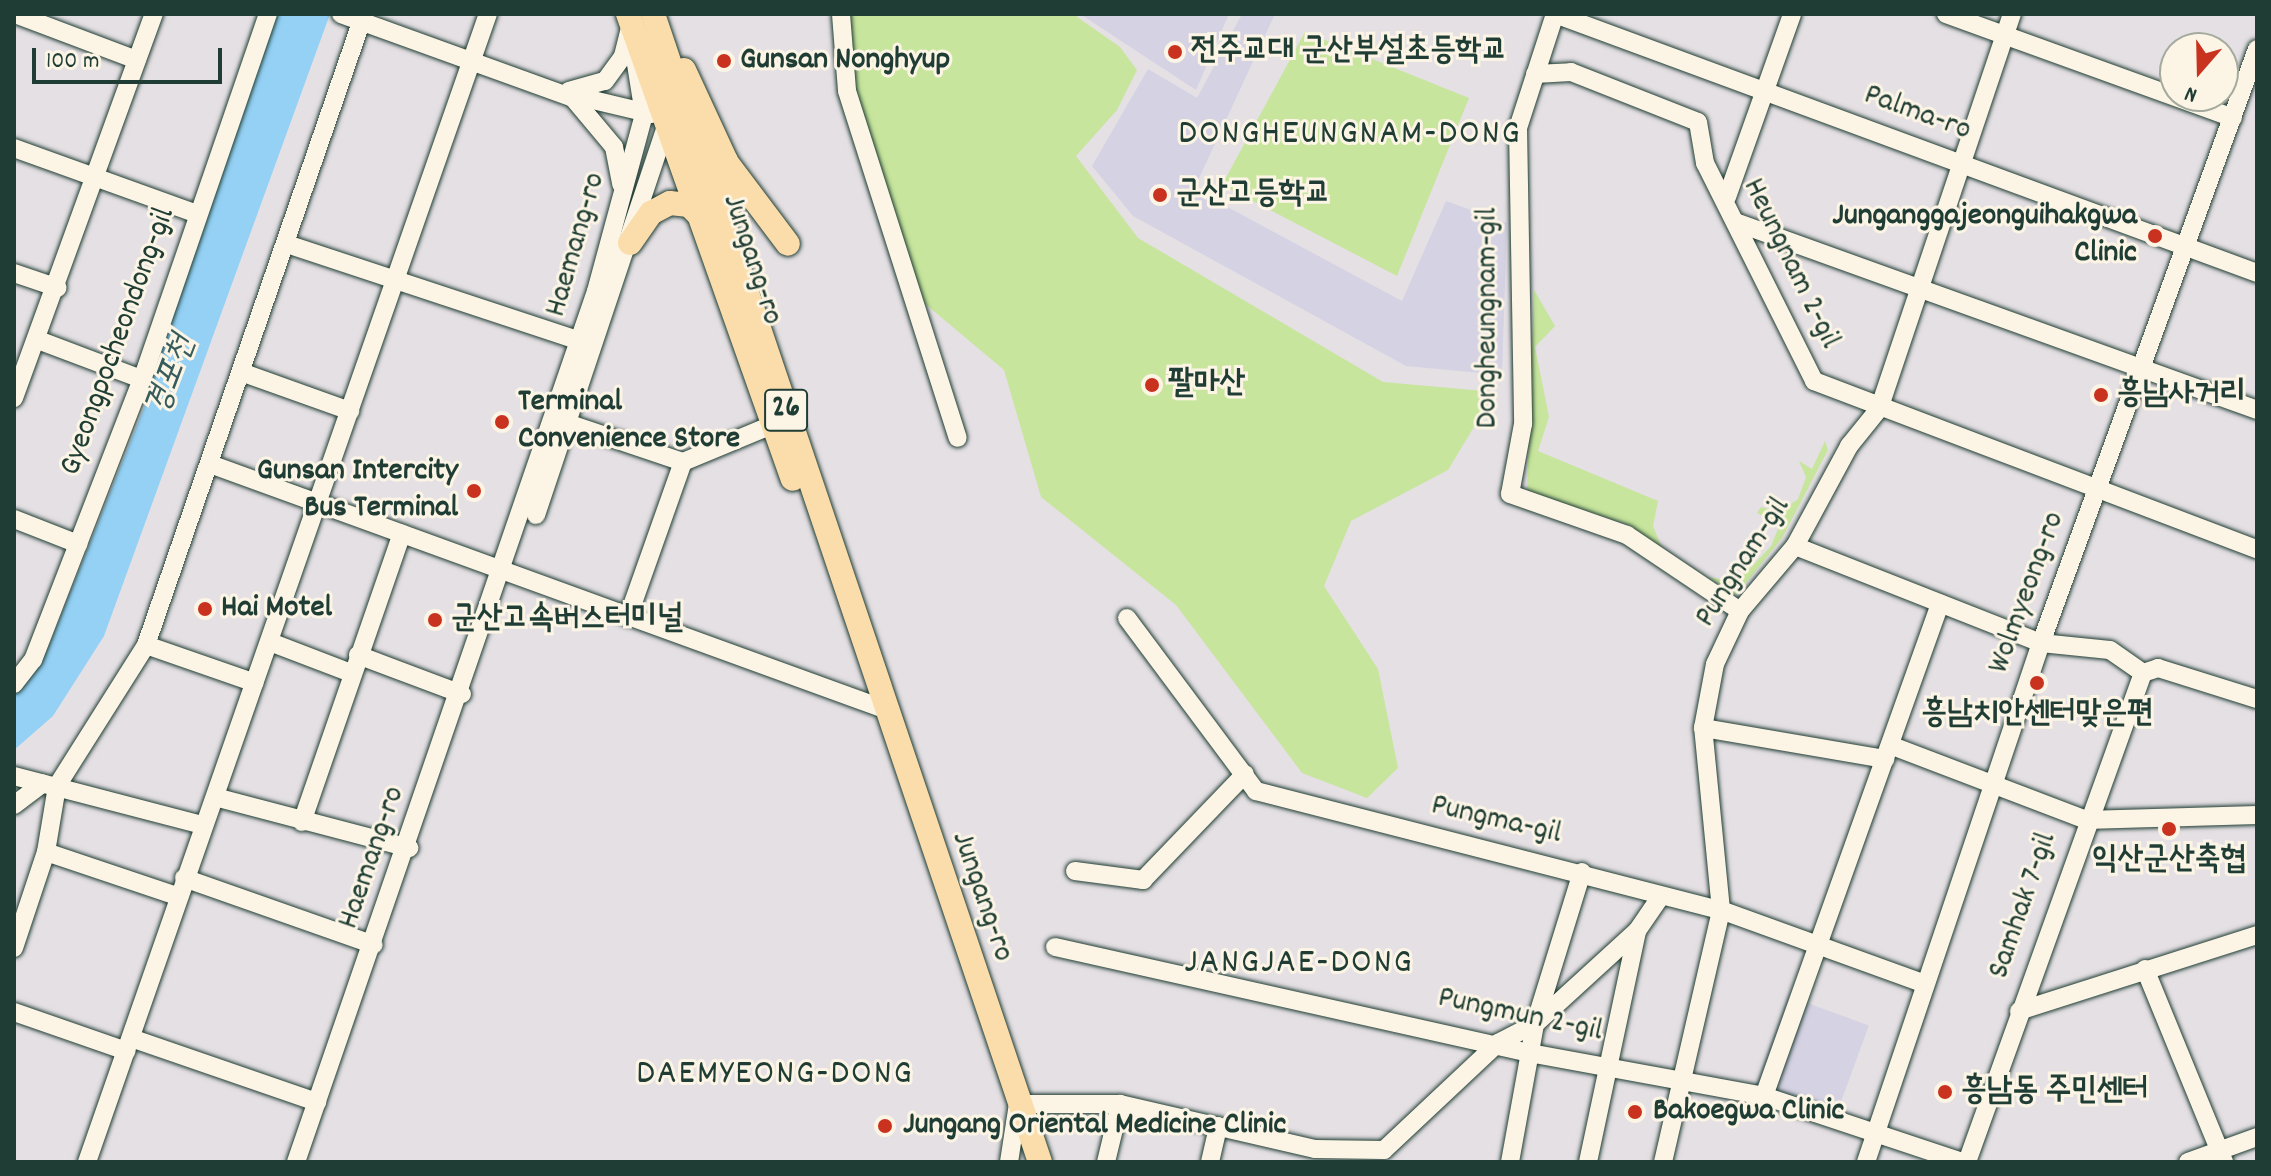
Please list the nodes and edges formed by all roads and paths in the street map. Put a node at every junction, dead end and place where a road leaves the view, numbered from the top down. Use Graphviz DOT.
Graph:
graph roads {
  1 [pos="15,14"];
  2 [pos="154,14"];
  3 [pos="268,14"];
  4 [pos="341,14"];
  5 [pos="488,14"];
  6 [pos="841,14"];
  7 [pos="1555,14"];
  8 [pos="1792,14"];
  9 [pos="1946,14"];
  10 [pos="2012,14"];
  11 [pos="362,18"];
  12 [pos="629,18"];
  13 [pos="654,18"];
  14 [pos="2005,35"];
  15 [pos="2257,49"];
  16 [pos="137,60"];
  17 [pos="474,61"];
  18 [pos="1535,74"];
  19 [pos="2250,89"];
  20 [pos="1766,91"];
  21 [pos="558,92"];
  22 [pos="678,111"];
  23 [pos="644,114"];
  24 [pos="2233,118"];
  25 [pos="14,148"];
  26 [pos="726,161"];
  27 [pos="1959,161"];
  28 [pos="96,179"];
  29 [pos="1727,197"];
  30 [pos="621,202"];
  31 [pos="197,214"];
  32 [pos="1738,223"];
  33 [pos="717,227"];
  34 [pos="630,243"];
  35 [pos="290,245"];
  36 [pos="2187,250"];
  37 [pos="734,259"];
  38 [pos="14,273"];
  39 [pos="2257,273"];
  40 [pos="396,282"];
  41 [pos="58,288"];
  42 [pos="1921,290"];
  43 [pos="38,340"];
  44 [pos="580,341"];
  45 [pos="241,372"];
  46 [pos="2143,372"];
  47 [pos="141,379"];
  48 [pos="15,395"];
  49 [pos="1879,409"];
  50 [pos="2257,410"];
  51 [pos="350,411"];
  52 [pos="781,421"];
  53 [pos="570,424"];
  54 [pos="958,438"];
  55 [pos="683,462"];
  56 [pos="210,464"];
  57 [pos="2096,493"];
  58 [pos="319,503"];
  59 [pos="14,519"];
  60 [pos="402,534"];
  61 [pos="78,544"];
  62 [pos="1795,546"];
  63 [pos="2257,549"];
  64 [pos="505,573"];
  65 [pos="1940,604"];
  66 [pos="1740,611"];
  67 [pos="628,617"];
  68 [pos="1127,618"];
  69 [pos="270,642"];
  70 [pos="2041,643"];
  71 [pos="146,645"];
  72 [pos="14,653"];
  73 [pos="358,655"];
  74 [pos="33,660"];
  75 [pos="351,673"];
  76 [pos="2143,673"];
  77 [pos="255,683"];
  78 [pos="14,684"];
  79 [pos="462,694"];
  80 [pos="2257,699"];
  81 [pos="887,710"];
  82 [pos="1703,728"];
  83 [pos="1887,752"];
  84 [pos="1245,774"];
  85 [pos="18,777"];
  86 [pos="50,784"];
  87 [pos="1993,786"];
  88 [pos="215,797"];
  89 [pos="14,805"];
  90 [pos="2257,815"];
  91 [pos="2086,820"];
  92 [pos="302,822"];
  93 [pos="202,825"];
  94 [pos="409,848"];
  95 [pos="46,852"];
  96 [pos="1075,871"];
  97 [pos="1582,872"];
  98 [pos="184,878"];
  99 [pos="177,896"];
  100 [pos="1661,896"];
  101 [pos="1721,910"];
  102 [pos="1637,931"];
  103 [pos="2257,935"];
  104 [pos="1819,944"];
  105 [pos="374,945"];
  106 [pos="1055,947"];
  107 [pos="14,948"];
  108 [pos="2145,969"];
  109 [pos="1925,984"];
  110 [pos="2019,1011"];
  111 [pos="14,1012"];
  112 [pos="1535,1024"];
  113 [pos="1498,1043"];
  114 [pos="128,1045"];
  115 [pos="1535,1054"];
  116 [pos="1611,1066"];
  117 [pos="1685,1081"];
  118 [pos="1764,1096"];
  119 [pos="317,1102"];
  120 [pos="1018,1104"];
  121 [pos="1120,1104"];
  122 [pos="1218,1126"];
  123 [pos="1877,1134"];
  124 [pos="2257,1137"];
  125 [pos="1315,1156"];
  126 [pos="2222,1156"];
  127 [pos="87,1162"];
  128 [pos="296,1162"];
  129 [pos="1009,1162"];
  130 [pos="1040,1162"];
  131 [pos="1106,1162"];
  132 [pos="1210,1162"];
  133 [pos="1510,1162"];
  134 [pos="1588,1162"];
  135 [pos="1663,1162"];
  136 [pos="1866,1162"];
  137 [pos="1964,1162"];
  138 [pos="2188,1162"];
  1 -- 16 [label="street"];
  2 -- 16 [label="street"];
  3 -- 31 [label="street, Gyeongpocheondong-gil"];
  4 -- 11 [label="street"];
  5 -- 17 [label="street"];
  6 -- 54 [label="street"];
  7 -- 18 [label="street, Dongheungnam-gil"];
  7 -- 20 [label="street, Palma-ro"];
  8 -- 20 [label="street"];
  9 -- 14 [label="street"];
  10 -- 14 [label="street, Pungnam-gil"];
  11 -- 17 [label="street"];
  11 -- 35 [label="street"];
  12 -- 21 [label="street"];
  12 -- 22 [label="main road, 26"];
  12 -- 23 [label="street"];
  13 -- 22 [label="main road, 26"];
  13 -- 26 [label="main road"];
  14 -- 24 [label="street"];
  14 -- 27 [label="street, Pungnam-gil"];
  15 -- 19 [label="street, Wolmyeong-ro"];
  16 -- 28 [label="street"];
  17 -- 21 [label="street"];
  17 -- 40 [label="street"];
  18 -- 29 [label="street, Heungnam 2-gil"];
  18 -- 66 [label="street, Dongheungnam-gil"];
  19 -- 24 [label="street, Wolmyeong-ro"];
  20 -- 27 [label="street, Palma-ro"];
  20 -- 29 [label="street"];
  21 -- 23 [label="street"];
  21 -- 30 [label="street"];
  22 -- 23 [label="street"];
  22 -- 33 [label="main road, Jungang-ro / 26"];
  22 -- 34 [label="street, Haemang-ro"];
  23 -- 30 [label="street, Haemang-ro"];
  24 -- 36 [label="street, Wolmyeong-ro"];
  25 -- 28 [label="street"];
  26 -- 33 [label="main road"];
  26 -- 37 [label="main road"];
  27 -- 36 [label="street, Palma-ro"];
  27 -- 42 [label="street, Pungnam-gil"];
  28 -- 31 [label="street"];
  28 -- 41 [label="street"];
  29 -- 32 [label="street, Heungnam 2-gil"];
  30 -- 44 [label="street, Haemang-ro"];
  31 -- 47 [label="street, Gyeongpocheondong-gil"];
  32 -- 42 [label="street"];
  32 -- 49 [label="street, Heungnam 2-gil"];
  33 -- 34 [label="main road"];
  33 -- 37 [label="main road, Jungang-ro / 26"];
  33 -- 52 [label="main road, Jungang-ro / 26"];
  34 -- 53 [label="street, Haemang-ro"];
  35 -- 40 [label="street"];
  35 -- 45 [label="street"];
  36 -- 39 [label="street, Palma-ro"];
  36 -- 46 [label="street, Wolmyeong-ro"];
  37 -- 52 [label="main road, Jungang-ro / 26"];
  38 -- 41 [label="street"];
  40 -- 44 [label="street"];
  40 -- 51 [label="street"];
  41 -- 43 [label="street"];
  42 -- 46 [label="street"];
  42 -- 49 [label="street, Pungnam-gil"];
  43 -- 47 [label="street"];
  43 -- 48 [label="street"];
  44 -- 64 [label="street, Haemang-ro"];
  45 -- 51 [label="street"];
  45 -- 56 [label="street"];
  46 -- 50 [label="street"];
  46 -- 57 [label="street, Wolmyeong-ro"];
  47 -- 61 [label="street, Gyeongpocheondong-gil"];
  49 -- 57 [label="street, Heungnam 2-gil"];
  49 -- 62 [label="street, Pungnam-gil"];
  51 -- 58 [label="street"];
  52 -- 55 [label="street"];
  52 -- 81 [label="main road, Jungang-ro / 26"];
  53 -- 55 [label="street"];
  53 -- 64 [label="street, Haemang-ro"];
  55 -- 67 [label="street"];
  56 -- 58 [label="street"];
  56 -- 71 [label="street"];
  57 -- 63 [label="street, Heungnam 2-gil"];
  57 -- 70 [label="street, Wolmyeong-ro"];
  58 -- 60 [label="street"];
  58 -- 69 [label="street"];
  59 -- 61 [label="street"];
  60 -- 64 [label="street"];
  60 -- 73 [label="street"];
  61 -- 74 [label="street, Gyeongpocheondong-gil"];
  62 -- 65 [label="street"];
  62 -- 66 [label="street, Pungnam-gil"];
  64 -- 67 [label="street"];
  64 -- 79 [label="street, Haemang-ro"];
  65 -- 70 [label="street"];
  65 -- 83 [label="street"];
  66 -- 82 [label="street, Pungnam-gil"];
  67 -- 81 [label="street"];
  68 -- 84 [label="street, Pungma-gil"];
  69 -- 75 [label="street"];
  69 -- 77 [label="street"];
  70 -- 76 [label="street"];
  70 -- 87 [label="street, Wolmyeong-ro"];
  71 -- 77 [label="street"];
  71 -- 86 [label="street"];
  72 -- 74 [label="street"];
  73 -- 75 [label="street"];
  73 -- 79 [label="street"];
  74 -- 78 [label="street, Gyeongpocheondong-gil"];
  75 -- 92 [label="street"];
  76 -- 80 [label="street"];
  76 -- 91 [label="street, Samhak 7-gil"];
  77 -- 88 [label="street"];
  79 -- 94 [label="street, Haemang-ro"];
  81 -- 120 [label="main road, Jungang-ro / 26"];
  82 -- 83 [label="street"];
  82 -- 101 [label="street, Pungnam-gil"];
  83 -- 87 [label="street"];
  83 -- 104 [label="street"];
  84 -- 96 [label="street"];
  84 -- 97 [label="street, Pungma-gil"];
  85 -- 86 [label="street"];
  86 -- 89 [label="street"];
  86 -- 93 [label="street"];
  86 -- 95 [label="street"];
  87 -- 91 [label="street"];
  87 -- 109 [label="street, Wolmyeong-ro"];
  88 -- 92 [label="street"];
  88 -- 93 [label="street"];
  90 -- 91 [label="street"];
  91 -- 110 [label="street, Samhak 7-gil"];
  92 -- 94 [label="street"];
  93 -- 98 [label="street"];
  94 -- 105 [label="street, Haemang-ro"];
  95 -- 99 [label="street"];
  95 -- 107 [label="street"];
  97 -- 100 [label="street, Pungma-gil"];
  97 -- 112 [label="street"];
  98 -- 99 [label="street"];
  98 -- 105 [label="street"];
  99 -- 114 [label="street"];
  100 -- 101 [label="street, Pungma-gil"];
  100 -- 102 [label="street"];
  101 -- 104 [label="street, Pungma-gil"];
  101 -- 117 [label="street, Pungnam-gil"];
  102 -- 112 [label="street"];
  102 -- 116 [label="street"];
  103 -- 108 [label="street"];
  104 -- 109 [label="street, Pungma-gil"];
  104 -- 118 [label="street"];
  105 -- 119 [label="street, Haemang-ro"];
  106 -- 113 [label="street, Pungmun 2-gil"];
  108 -- 110 [label="street"];
  108 -- 126 [label="street"];
  109 -- 123 [label="street, Wolmyeong-ro"];
  110 -- 137 [label="street, Samhak 7-gil"];
  111 -- 114 [label="street"];
  112 -- 113 [label="street"];
  112 -- 115 [label="street"];
  113 -- 115 [label="street, Pungmun 2-gil"];
  113 -- 125 [label="street"];
  114 -- 119 [label="street"];
  114 -- 127 [label="street"];
  115 -- 116 [label="street, Pungmun 2-gil"];
  115 -- 133 [label="street"];
  116 -- 117 [label="street, Pungmun 2-gil"];
  116 -- 134 [label="street"];
  117 -- 118 [label="street, Pungmun 2-gil"];
  117 -- 135 [label="street, Pungnam-gil"];
  118 -- 123 [label="street, Pungmun 2-gil"];
  119 -- 128 [label="street, Haemang-ro"];
  120 -- 121 [label="street"];
  120 -- 129 [label="street, Jungang-ro"];
  120 -- 130 [label="main road, Jungang-ro / 26"];
  121 -- 122 [label="street"];
  121 -- 131 [label="street"];
  122 -- 125 [label="street"];
  122 -- 132 [label="street"];
  123 -- 136 [label="street, Wolmyeong-ro"];
  123 -- 137 [label="street, Pungmun 2-gil"];
  124 -- 126 [label="street"];
  126 -- 138 [label="street"];
}
